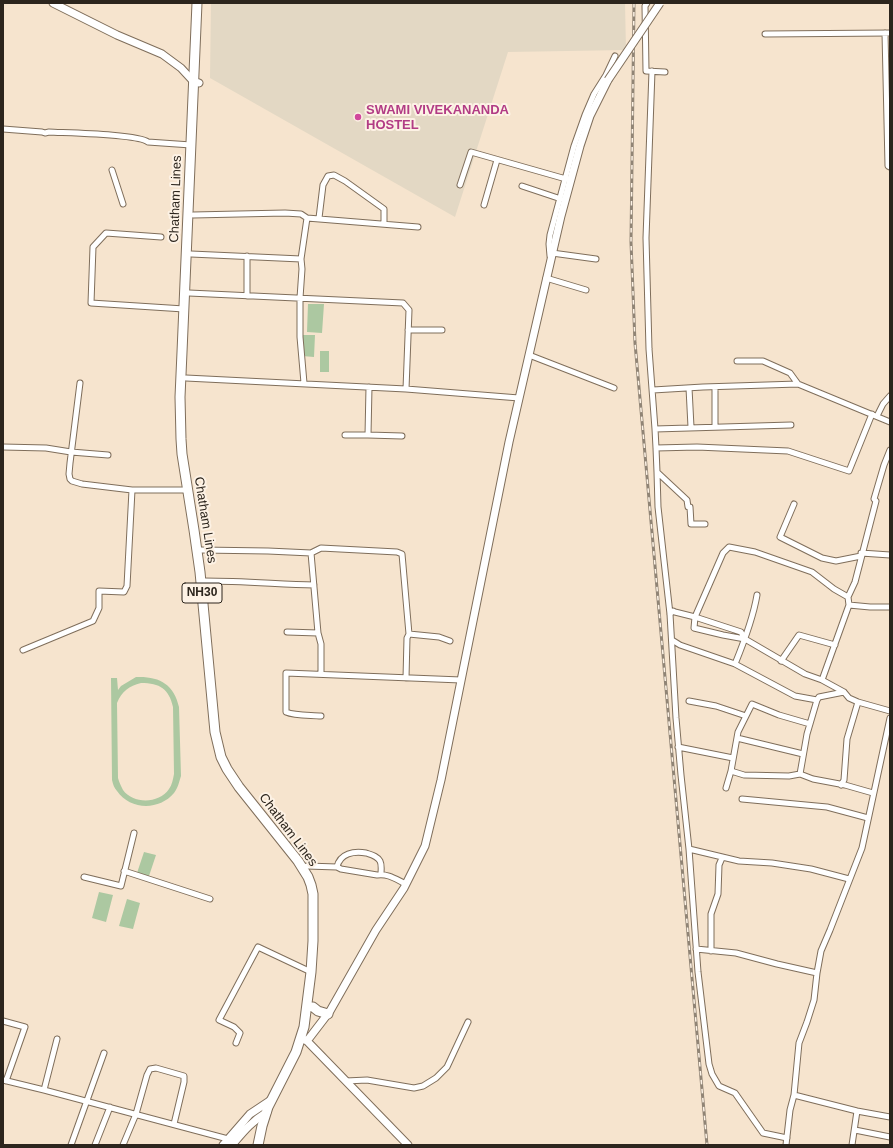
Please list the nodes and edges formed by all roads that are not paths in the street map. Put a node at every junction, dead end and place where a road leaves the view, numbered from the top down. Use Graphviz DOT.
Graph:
graph roads {
  1 [pos="53,3"];
  2 [pos="197,3"];
  3 [pos="201,3"];
  4 [pos="647,3"];
  5 [pos="660,3"];
  6 [pos="887,33"];
  7 [pos="764,34"];
  8 [pos="615,56"];
  9 [pos="652,71"];
  10 [pos="665,72"];
  11 [pos="196,82"];
  12 [pos="3,129"];
  13 [pos="191,145"];
  14 [pos="497,160"];
  15 [pos="890,167"];
  16 [pos="112,170"];
  17 [pos="566,179"];
  18 [pos="460,185"];
  19 [pos="522,186"];
  20 [pos="561,199"];
  21 [pos="123,204"];
  22 [pos="484,205"];
  23 [pos="193,215"];
  24 [pos="307,218"];
  25 [pos="319,218"];
  26 [pos="384,224"];
  27 [pos="418,227"];
  28 [pos="161,236"];
  29 [pos="191,254"];
  30 [pos="247,256"];
  31 [pos="552,256"];
  32 [pos="301,259"];
  33 [pos="596,259"];
  34 [pos="546,278"];
  35 [pos="586,290"];
  36 [pos="189,293"];
  37 [pos="247,296"];
  38 [pos="300,298"];
  39 [pos="184,309"];
  40 [pos="408,330"];
  41 [pos="442,330"];
  42 [pos="529,355"];
  43 [pos="737,361"];
  44 [pos="186,378"];
  45 [pos="80,383"];
  46 [pos="304,383"];
  47 [pos="798,384"];
  48 [pos="369,387"];
  49 [pos="715,387"];
  50 [pos="614,388"];
  51 [pos="689,388"];
  52 [pos="406,389"];
  53 [pos="652,390"];
  54 [pos="890,396"];
  55 [pos="519,398"];
  56 [pos="875,415"];
  57 [pos="890,422"];
  58 [pos="791,425"];
  59 [pos="691,427"];
  60 [pos="715,427"];
  61 [pos="656,429"];
  62 [pos="368,434"];
  63 [pos="345,435"];
  64 [pos="402,436"];
  65 [pos="3,447"];
  66 [pos="656,448"];
  67 [pos="890,450"];
  68 [pos="71,452"];
  69 [pos="108,455"];
  70 [pos="657,472"];
  71 [pos="132,490"];
  72 [pos="187,490"];
  73 [pos="794,504"];
  74 [pos="705,524"];
  75 [pos="196,530"];
  76 [pos="201,550"];
  77 [pos="311,553"];
  78 [pos="861,555"];
  79 [pos="890,555"];
  80 [pos="205,581"];
  81 [pos="314,585"];
  82 [pos="757,595"];
  83 [pos="848,597"];
  84 [pos="849,604"];
  85 [pos="890,607"];
  86 [pos="670,614"];
  87 [pos="695,617"];
  88 [pos="287,632"];
  89 [pos="318,633"];
  90 [pos="409,634"];
  91 [pos="745,638"];
  92 [pos="672,640"];
  93 [pos="450,641"];
  94 [pos="835,645"];
  95 [pos="23,650"];
  96 [pos="781,661"];
  97 [pos="735,664"];
  98 [pos="320,674"];
  99 [pos="406,678"];
  100 [pos="461,680"];
  101 [pos="822,680"];
  102 [pos="844,692"];
  103 [pos="817,700"];
  104 [pos="689,701"];
  105 [pos="858,702"];
  106 [pos="890,710"];
  107 [pos="321,716"];
  108 [pos="746,716"];
  109 [pos="890,718"];
  110 [pos="810,724"];
  111 [pos="737,738"];
  112 [pos="678,747"];
  113 [pos="803,754"];
  114 [pos="733,758"];
  115 [pos="730,771"];
  116 [pos="800,774"];
  117 [pos="841,784"];
  118 [pos="726,788"];
  119 [pos="874,793"];
  120 [pos="742,799"];
  121 [pos="868,818"];
  122 [pos="134,833"];
  123 [pos="689,849"];
  124 [pos="722,858"];
  125 [pos="307,866"];
  126 [pos="337,866"];
  127 [pos="124,871"];
  128 [pos="381,874"];
  129 [pos="84,877"];
  130 [pos="849,879"];
  131 [pos="406,884"];
  132 [pos="210,899"];
  133 [pos="696,949"];
  134 [pos="711,951"];
  135 [pos="311,972"];
  136 [pos="817,973"];
  137 [pos="313,1007"];
  138 [pos="328,1014"];
  139 [pos="3,1021"];
  140 [pos="468,1022"];
  141 [pos="57,1039"];
  142 [pos="304,1039"];
  143 [pos="236,1043"];
  144 [pos="104,1053"];
  145 [pos="5,1080"];
  146 [pos="346,1081"];
  147 [pos="44,1090"];
  148 [pos="794,1095"];
  149 [pos="271,1100"];
  150 [pos="86,1101"];
  151 [pos="110,1107"];
  152 [pos="857,1111"];
  153 [pos="266,1112"];
  154 [pos="136,1114"];
  155 [pos="890,1117"];
  156 [pos="174,1124"];
  157 [pos="855,1130"];
  158 [pos="890,1137"];
  159 [pos="787,1138"];
  160 [pos="230,1142"];
  161 [pos="852,1144"];
  162 [pos="71,1145"];
  163 [pos="95,1145"];
  164 [pos="123,1145"];
  165 [pos="223,1145"];
  166 [pos="258,1145"];
  167 [pos="263,1145"];
  168 [pos="408,1145"];
  169 [pos="786,1145"];
  170 [pos="858,1145"];
  1 -- 11 [label="street"];
  2 -- 11 [label="highway, Chatham Lines / NH30"];
  3 -- 11 [label="highway, Chatham Lines / NH30"];
  4 -- 9 [label="street"];
  5 -- 31 [label="street, bridge"];
  6 -- 7 [label="street"];
  6 -- 15 [label="street"];
  8 -- 17 [label="street"];
  9 -- 10 [label="street"];
  9 -- 53 [label="street"];
  11 -- 13 [label="highway, Chatham Lines / NH30"];
  11 -- 23 [label="highway, Chatham Lines / NH30"];
  12 -- 13 [label="street"];
  13 -- 39 [label="highway, Chatham Lines / NH30"];
  14 -- 17 [label="street"];
  14 -- 18 [label="street"];
  14 -- 22 [label="street"];
  16 -- 21 [label="street"];
  17 -- 20 [label="street"];
  19 -- 20 [label="street"];
  20 -- 31 [label="street"];
  23 -- 24 [label="street"];
  23 -- 29 [label="highway, Chatham Lines / NH30"];
  24 -- 25 [label="street"];
  24 -- 32 [label="street"];
  25 -- 26 [label="street"];
  25 -- 26 [label="street"];
  26 -- 27 [label="street"];
  28 -- 39 [label="street"];
  29 -- 30 [label="street"];
  29 -- 36 [label="highway, Chatham Lines / NH30"];
  30 -- 32 [label="street"];
  30 -- 37 [label="street"];
  31 -- 33 [label="street"];
  31 -- 34 [label="street"];
  32 -- 38 [label="street"];
  34 -- 35 [label="street"];
  34 -- 42 [label="street"];
  36 -- 37 [label="street"];
  36 -- 44 [label="highway, Chatham Lines / NH30"];
  37 -- 38 [label="street"];
  38 -- 40 [label="street"];
  38 -- 46 [label="street"];
  39 -- 72 [label="highway, Chatham Lines / NH30"];
  40 -- 41 [label="street"];
  40 -- 52 [label="street"];
  42 -- 50 [label="street"];
  42 -- 55 [label="street"];
  43 -- 47 [label="street"];
  44 -- 46 [label="street"];
  44 -- 75 [label="highway, Chatham Lines / NH30"];
  45 -- 68 [label="street"];
  46 -- 48 [label="street"];
  47 -- 49 [label="street"];
  47 -- 56 [label="street"];
  48 -- 52 [label="street"];
  48 -- 62 [label="street"];
  49 -- 51 [label="street"];
  49 -- 60 [label="street"];
  51 -- 53 [label="street"];
  51 -- 59 [label="street"];
  52 -- 55 [label="street"];
  53 -- 61 [label="street"];
  54 -- 56 [label="street"];
  55 -- 100 [label="street"];
  56 -- 57 [label="street"];
  56 -- 66 [label="street"];
  58 -- 60 [label="street"];
  59 -- 60 [label="street"];
  59 -- 61 [label="street"];
  61 -- 66 [label="street"];
  62 -- 63 [label="street"];
  62 -- 64 [label="street"];
  65 -- 68 [label="street"];
  66 -- 70 [label="street"];
  67 -- 78 [label="street"];
  68 -- 69 [label="street"];
  68 -- 71 [label="street"];
  70 -- 74 [label="street"];
  70 -- 86 [label="street"];
  71 -- 72 [label="street"];
  71 -- 95 [label="street"];
  72 -- 75 [label="highway, Chatham Lines / NH30"];
  73 -- 78 [label="street"];
  75 -- 76 [label="highway, Chatham Lines / NH30"];
  75 -- 135 [label="highway, Chatham Lines / NH30"];
  76 -- 77 [label="street"];
  76 -- 80 [label="highway, Chatham Lines / NH30"];
  77 -- 81 [label="street"];
  77 -- 90 [label="street"];
  78 -- 79 [label="street"];
  78 -- 83 [label="street"];
  80 -- 81 [label="street"];
  80 -- 125 [label="highway, Chatham Lines / NH30"];
  81 -- 89 [label="street"];
  82 -- 91 [label="street"];
  83 -- 84 [label="street"];
  83 -- 87 [label="street"];
  84 -- 85 [label="street"];
  84 -- 94 [label="street"];
  86 -- 87 [label="street"];
  86 -- 92 [label="street"];
  87 -- 91 [label="street"];
  87 -- 91 [label="street"];
  88 -- 89 [label="street"];
  89 -- 98 [label="street"];
  90 -- 93 [label="street"];
  90 -- 99 [label="street"];
  91 -- 96 [label="street"];
  91 -- 97 [label="street"];
  92 -- 97 [label="street"];
  92 -- 112 [label="street"];
  94 -- 96 [label="street"];
  94 -- 101 [label="street"];
  96 -- 101 [label="street"];
  97 -- 103 [label="street"];
  98 -- 99 [label="street"];
  98 -- 107 [label="street"];
  99 -- 100 [label="street"];
  100 -- 131 [label="street"];
  101 -- 102 [label="street"];
  102 -- 103 [label="street"];
  102 -- 105 [label="street"];
  103 -- 110 [label="street"];
  104 -- 108 [label="street"];
  105 -- 106 [label="street"];
  105 -- 117 [label="street"];
  108 -- 110 [label="street"];
  108 -- 111 [label="street"];
  109 -- 119 [label="street"];
  110 -- 113 [label="street"];
  111 -- 113 [label="street"];
  111 -- 114 [label="street"];
  112 -- 114 [label="street"];
  112 -- 123 [label="street"];
  113 -- 116 [label="street"];
  114 -- 115 [label="street"];
  115 -- 116 [label="street"];
  115 -- 118 [label="street"];
  116 -- 117 [label="street"];
  117 -- 119 [label="street"];
  119 -- 121 [label="street"];
  120 -- 121 [label="street"];
  121 -- 130 [label="street"];
  122 -- 127 [label="street"];
  123 -- 124 [label="street"];
  123 -- 133 [label="street"];
  124 -- 130 [label="street"];
  124 -- 134 [label="street"];
  125 -- 126 [label="street"];
  125 -- 137 [label="highway, Chatham Lines / NH30"];
  126 -- 128 [label="street"];
  126 -- 128 [label="street"];
  127 -- 129 [label="street"];
  127 -- 132 [label="street"];
  128 -- 131 [label="street"];
  130 -- 136 [label="street"];
  131 -- 138 [label="street"];
  133 -- 134 [label="street"];
  133 -- 159 [label="street"];
  134 -- 136 [label="street"];
  135 -- 142 [label="highway, Chatham Lines / NH30"];
  135 -- 143 [label="street"];
  136 -- 148 [label="street"];
  137 -- 138 [label="highway"];
  137 -- 142 [label="highway, Chatham Lines / NH30"];
  138 -- 142 [label="street"];
  139 -- 145 [label="street"];
  140 -- 146 [label="street"];
  141 -- 147 [label="street"];
  142 -- 146 [label="street"];
  142 -- 149 [label="highway, Chatham Lines / NH30"];
  142 -- 167 [label="highway, Chatham Lines / NH30"];
  144 -- 150 [label="street"];
  145 -- 147 [label="street"];
  146 -- 168 [label="street"];
  147 -- 150 [label="street"];
  148 -- 152 [label="street"];
  148 -- 159 [label="street"];
  149 -- 153 [label="highway, Chatham Lines / NH30"];
  149 -- 160 [label="street"];
  150 -- 151 [label="street"];
  150 -- 162 [label="street"];
  151 -- 154 [label="street"];
  151 -- 163 [label="street"];
  152 -- 155 [label="street"];
  152 -- 157 [label="street"];
  153 -- 160 [label="street"];
  153 -- 166 [label="highway, Chatham Lines / NH30"];
  154 -- 156 [label="street"];
  154 -- 156 [label="street"];
  154 -- 164 [label="street"];
  156 -- 160 [label="street"];
  157 -- 158 [label="street"];
  157 -- 161 [label="street"];
  159 -- 169 [label="street"];
  160 -- 165 [label="street"];
  161 -- 170 [label="street"];
}
